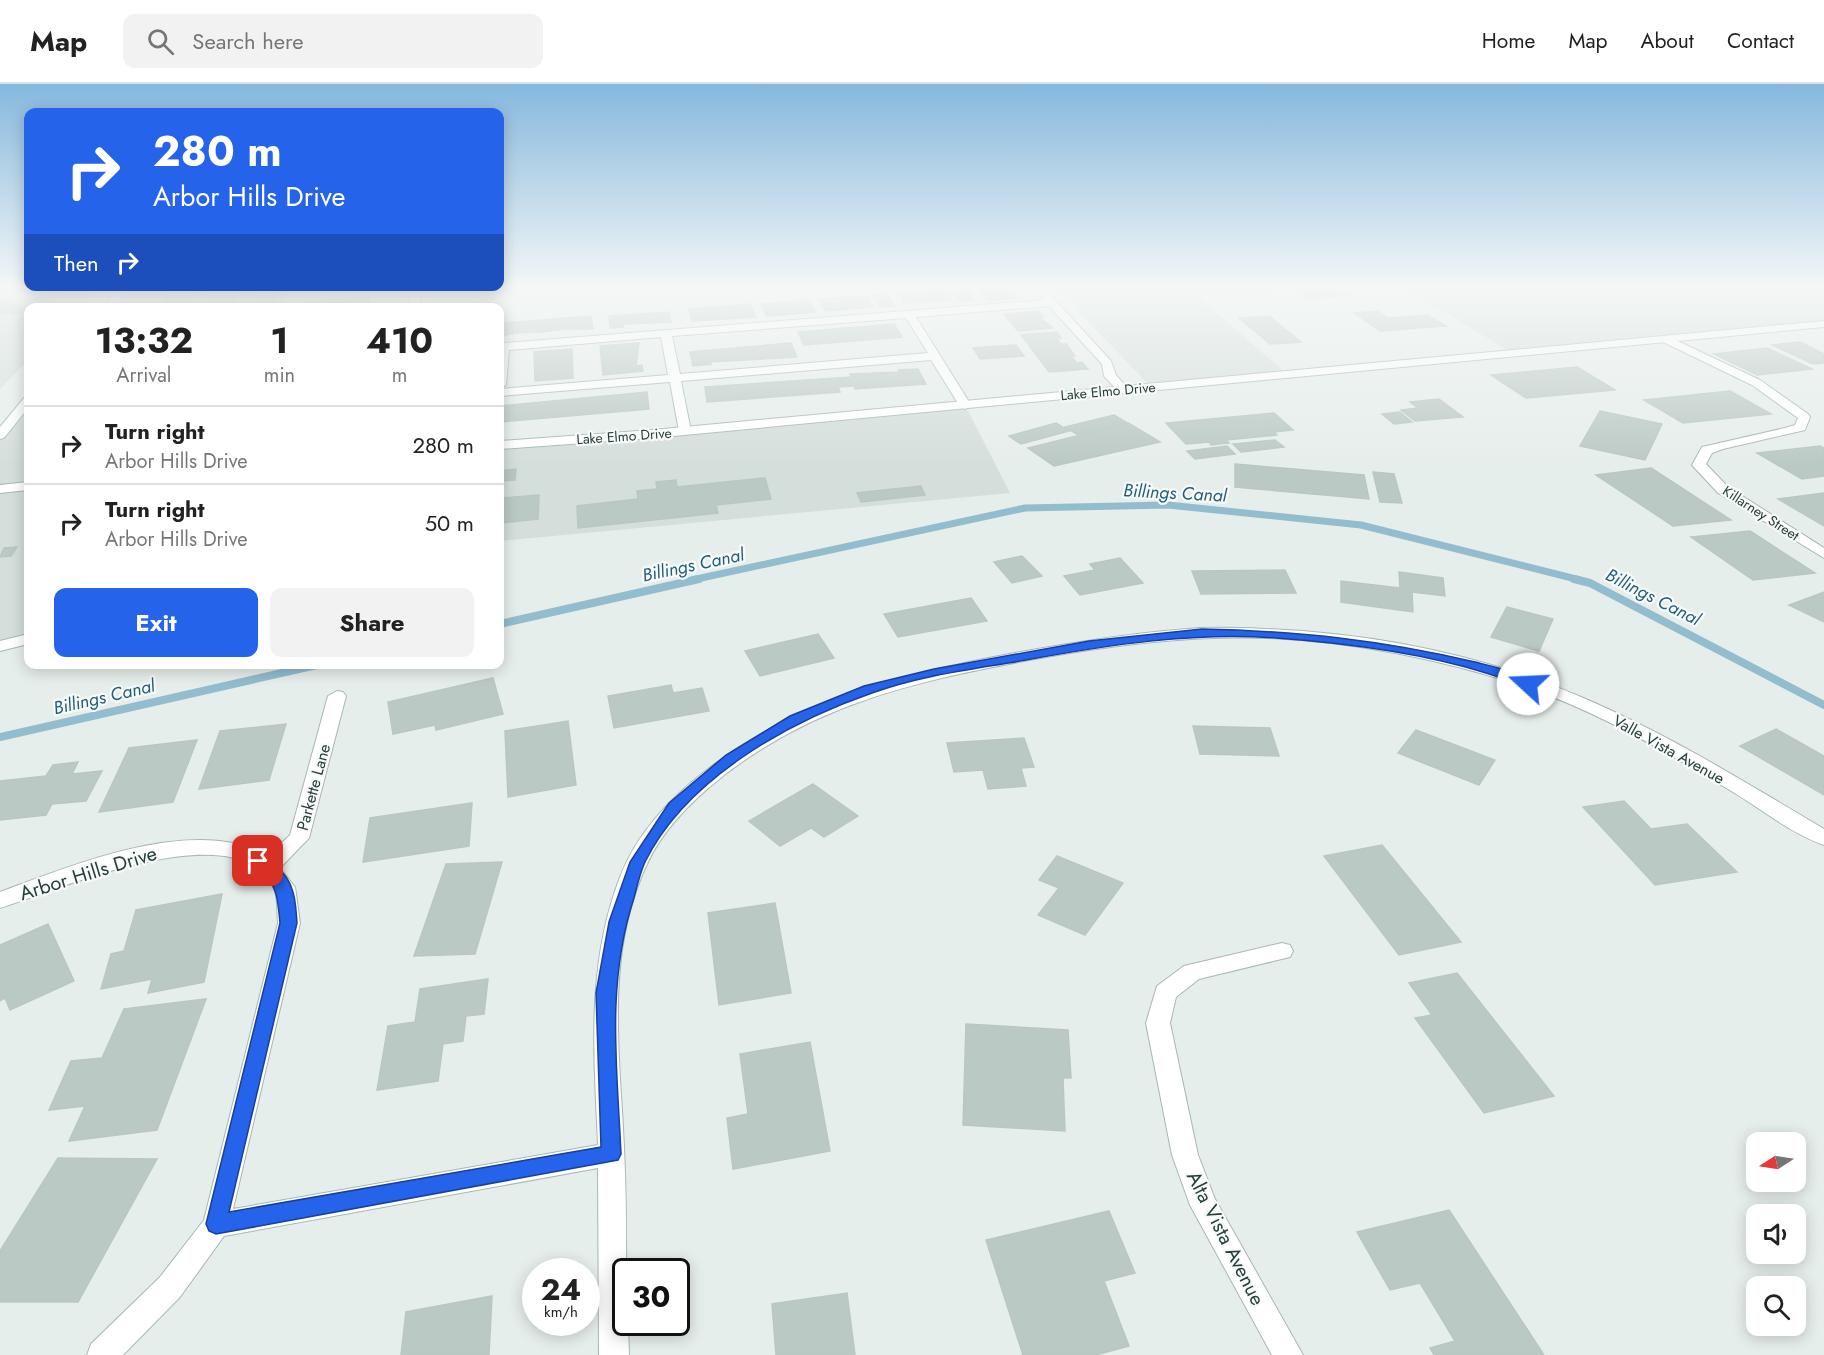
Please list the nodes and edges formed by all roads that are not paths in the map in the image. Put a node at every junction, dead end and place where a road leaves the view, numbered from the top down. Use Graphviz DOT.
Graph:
graph roads {
  1 [pos="668,346"];
  2 [pos="928,346"];
  3 [pos="1091,346"];
  4 [pos="1587,346"];
  5 [pos="1680,346"];
  6 [pos="934,356"];
  7 [pos="674,379"];
  8 [pos="1123,390"];
  9 [pos="504,393"];
  10 [pos="965,405"];
  11 [pos="24,406"];
  12 [pos="685,431"];
  13 [pos="0,435"];
  14 [pos="504,445"];
  15 [pos="24,486"];
  16 [pos="0,489"];
  17 [pos="1824,554"];
  18 [pos="24,640"];
  19 [pos="0,646"];
  20 [pos="337,696"];
  21 [pos="1824,838"];
  22 [pos="269,867"];
  23 [pos="0,900"];
  24 [pos="1281,951"];
  25 [pos="611,1154"];
  26 [pos="216,1224"];
  27 [pos="102,1355"];
  28 [pos="614,1355"];
  29 [pos="1288,1355"];
  1 -- 7 [label="street"];
  2 -- 6 [label="street"];
  3 -- 8 [label="street"];
  4 -- 8 [label="street, Lake Elmo Drive"];
  5 -- 17 [label="street, Killarney Street"];
  6 -- 7 [label="street"];
  6 -- 10 [label="street"];
  7 -- 9 [label="street"];
  7 -- 12 [label="street"];
  8 -- 10 [label="street, Lake Elmo Drive"];
  10 -- 12 [label="street, Lake Elmo Drive"];
  11 -- 13 [label="street"];
  12 -- 14 [label="street, Lake Elmo Drive"];
  15 -- 16 [label="street"];
  18 -- 19 [label="street"];
  20 -- 22 [label="street, Parkette Lane"];
  21 -- 25 [label="street, Valle Vista Avenue"];
  22 -- 23 [label="street, Arbor Hills Drive"];
  22 -- 26 [label="street"];
  24 -- 29 [label="street, Alta Vista Avenue"];
  25 -- 26 [label="street"];
  25 -- 28 [label="street, Valle Vista Avenue"];
  26 -- 27 [label="street"];
}
